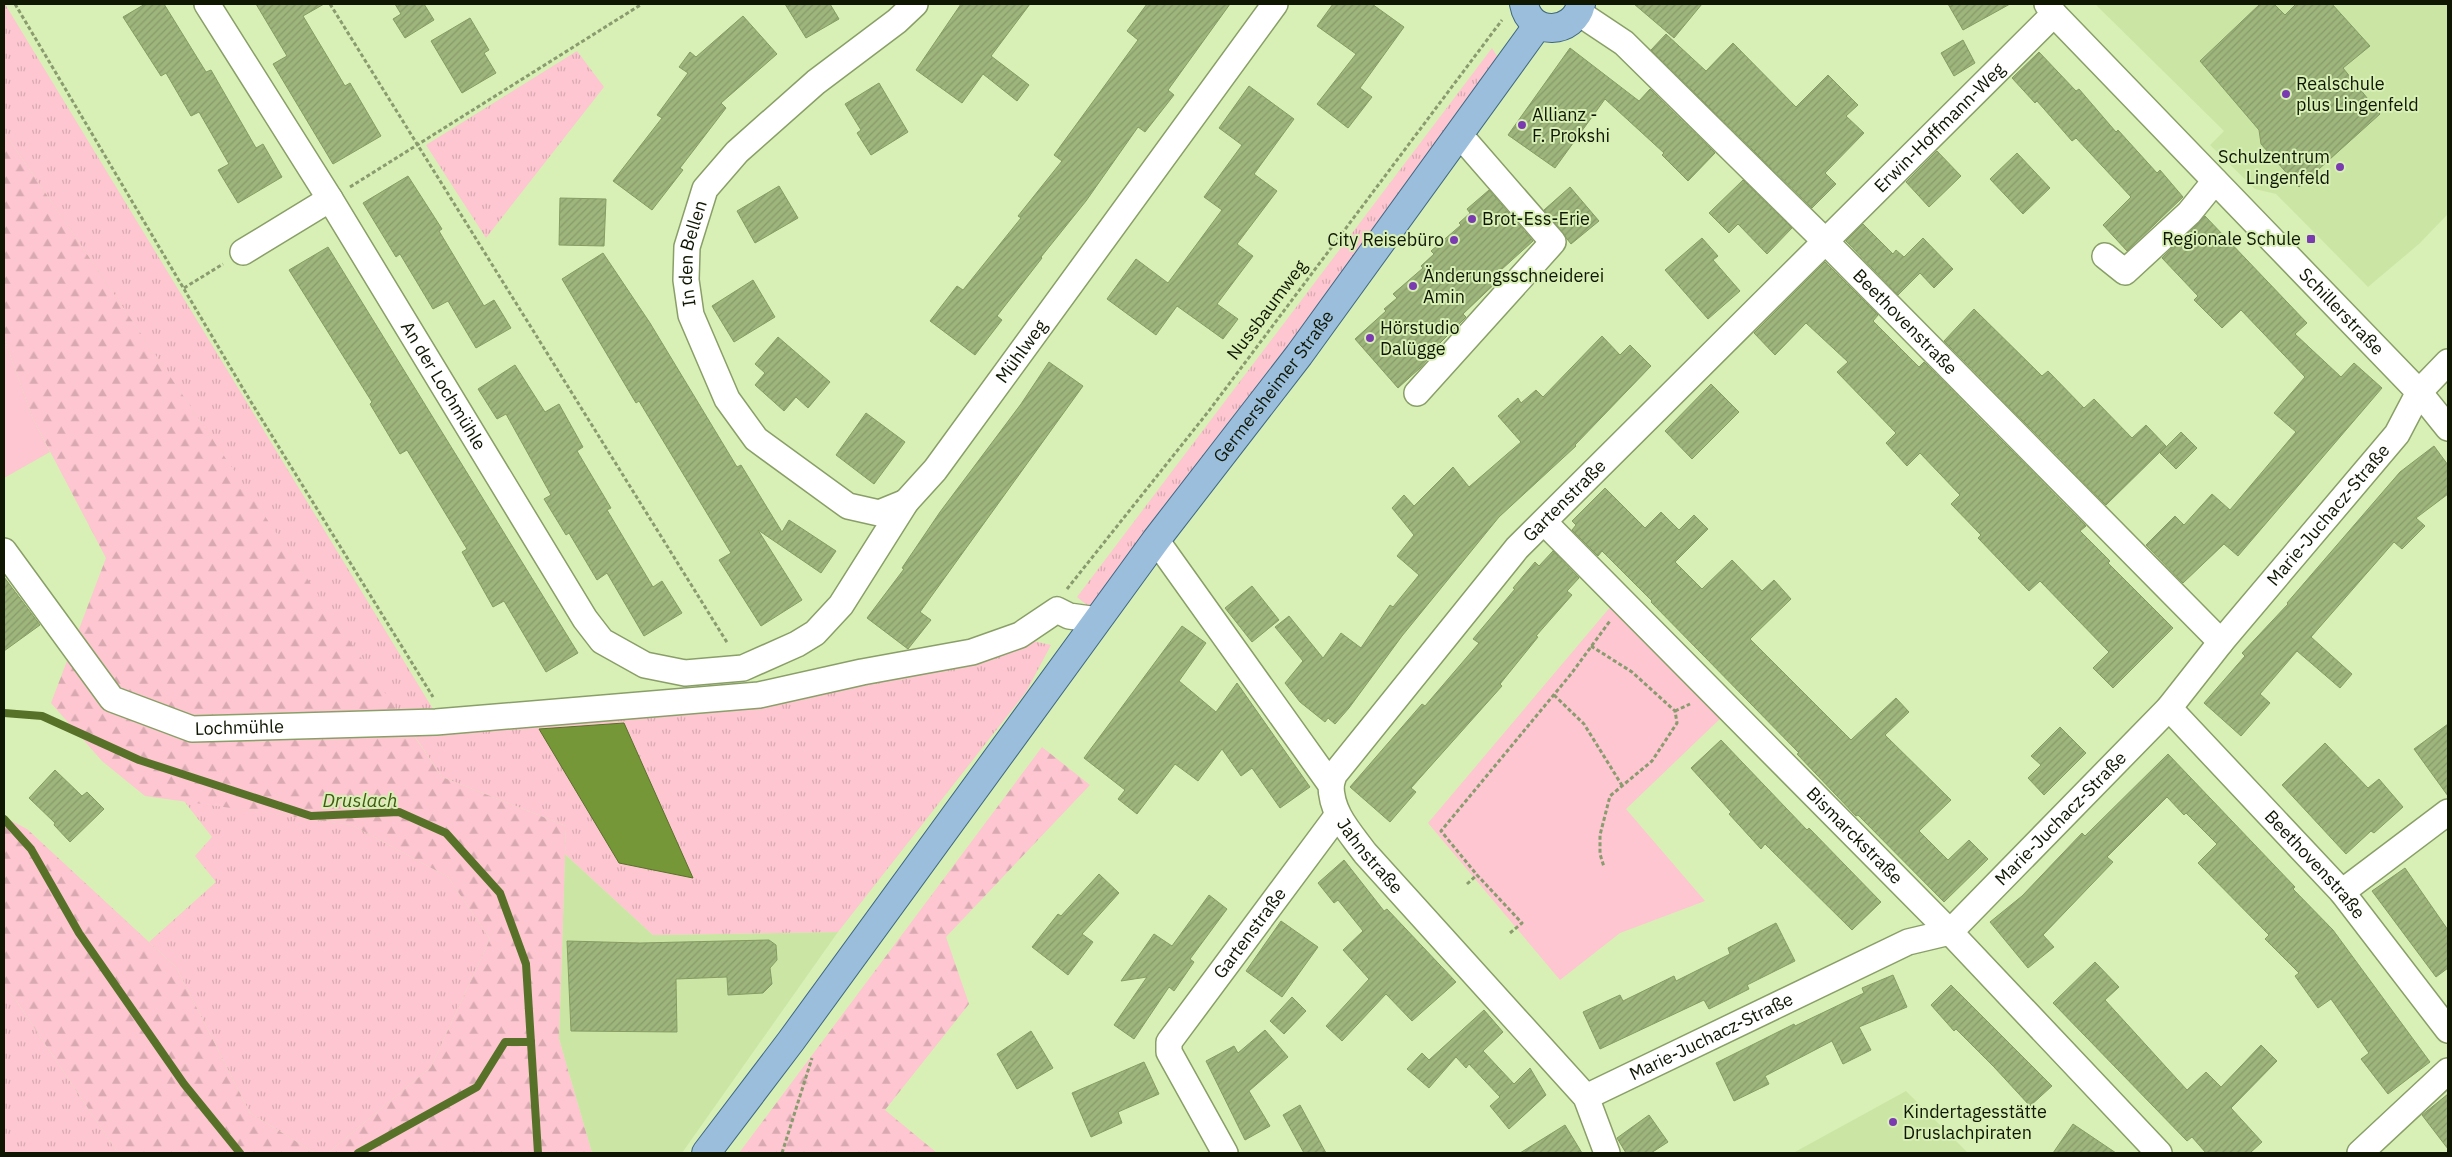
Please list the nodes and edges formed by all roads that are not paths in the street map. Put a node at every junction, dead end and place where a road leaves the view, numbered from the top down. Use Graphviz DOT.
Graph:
graph roads {
  1 [pos="207,4"];
  2 [pos="915,4"];
  3 [pos="1275,4"];
  4 [pos="1580,8"];
  5 [pos="2050,9"];
  6 [pos="1522,15"];
  7 [pos="1459,134"];
  8 [pos="2215,181"];
  9 [pos="330,199"];
  10 [pos="1825,242"];
  11 [pos="243,252"];
  12 [pos="2104,256"];
  13 [pos="2448,362"];
  14 [pos="2419,392"];
  15 [pos="1417,393"];
  16 [pos="2448,428"];
  17 [pos="906,502"];
  18 [pos="1545,523"];
  19 [pos="1156,540"];
  20 [pos="4,551"];
  21 [pos="1098,620"];
  22 [pos="2221,642"];
  23 [pos="743,668"];
  24 [pos="2169,708"];
  25 [pos="1331,785"];
  26 [pos="2448,812"];
  27 [pos="1337,816"];
  28 [pos="2342,892"];
  29 [pos="1950,932"];
  30 [pos="2448,1030"];
  31 [pos="2448,1071"];
  32 [pos="1586,1097"];
  33 [pos="706,1153"];
  34 [pos="1225,1153"];
  35 [pos="1607,1153"];
  36 [pos="2160,1153"];
  37 [pos="2360,1153"];
  1 -- 9 [label="street, An der Lochmühle"];
  2 -- 17 [label="street, In den Bellen"];
  3 -- 17 [label="street, Mühlweg"];
  4 -- 6 [label="main road"];
  4 -- 10 [label="street, Beethovenstraße"];
  5 -- 8 [label="street, Schillerstraße"];
  5 -- 10 [label="street, Erwin-Hoffmann-Weg"];
  6 -- 7 [label="main road, Germersheimer Straße"];
  7 -- 15 [label="street"];
  7 -- 19 [label="main road, Germersheimer Straße"];
  8 -- 12 [label="street"];
  8 -- 14 [label="street, Schillerstraße"];
  9 -- 11 [label="street"];
  9 -- 23 [label="street, An der Lochmühle"];
  10 -- 18 [label="street, Gartenstraße"];
  10 -- 22 [label="street, Beethovenstraße"];
  13 -- 14 [label="street, Marie-Juchacz-Straße"];
  14 -- 16 [label="street, Schillerstraße"];
  14 -- 22 [label="street, Marie-Juchacz-Straße"];
  17 -- 23 [label="street, Mühlweg"];
  18 -- 25 [label="street, Gartenstraße"];
  18 -- 29 [label="street, Bismarckstraße"];
  19 -- 21 [label="main road, Germersheimer Straße"];
  19 -- 25 [label="street, Jahnstraße"];
  20 -- 21 [label="street, Lochmühle"];
  21 -- 33 [label="main road, Germersheimer Straße"];
  22 -- 24 [label="street, Marie-Juchacz-Straße"];
  24 -- 28 [label="street, Beethovenstraße"];
  24 -- 29 [label="street, Marie-Juchacz-Straße"];
  25 -- 27 [label="street, Jahnstraße"];
  26 -- 28 [label="street"];
  27 -- 32 [label="street, Jahnstraße"];
  27 -- 34 [label="street, Gartenstraße"];
  28 -- 30 [label="street, Beethovenstraße"];
  29 -- 32 [label="street, Marie-Juchacz-Straße"];
  29 -- 36 [label="street, Bismarckstraße"];
  31 -- 37 [label="street"];
  32 -- 35 [label="street, Jahnstraße"];
}
